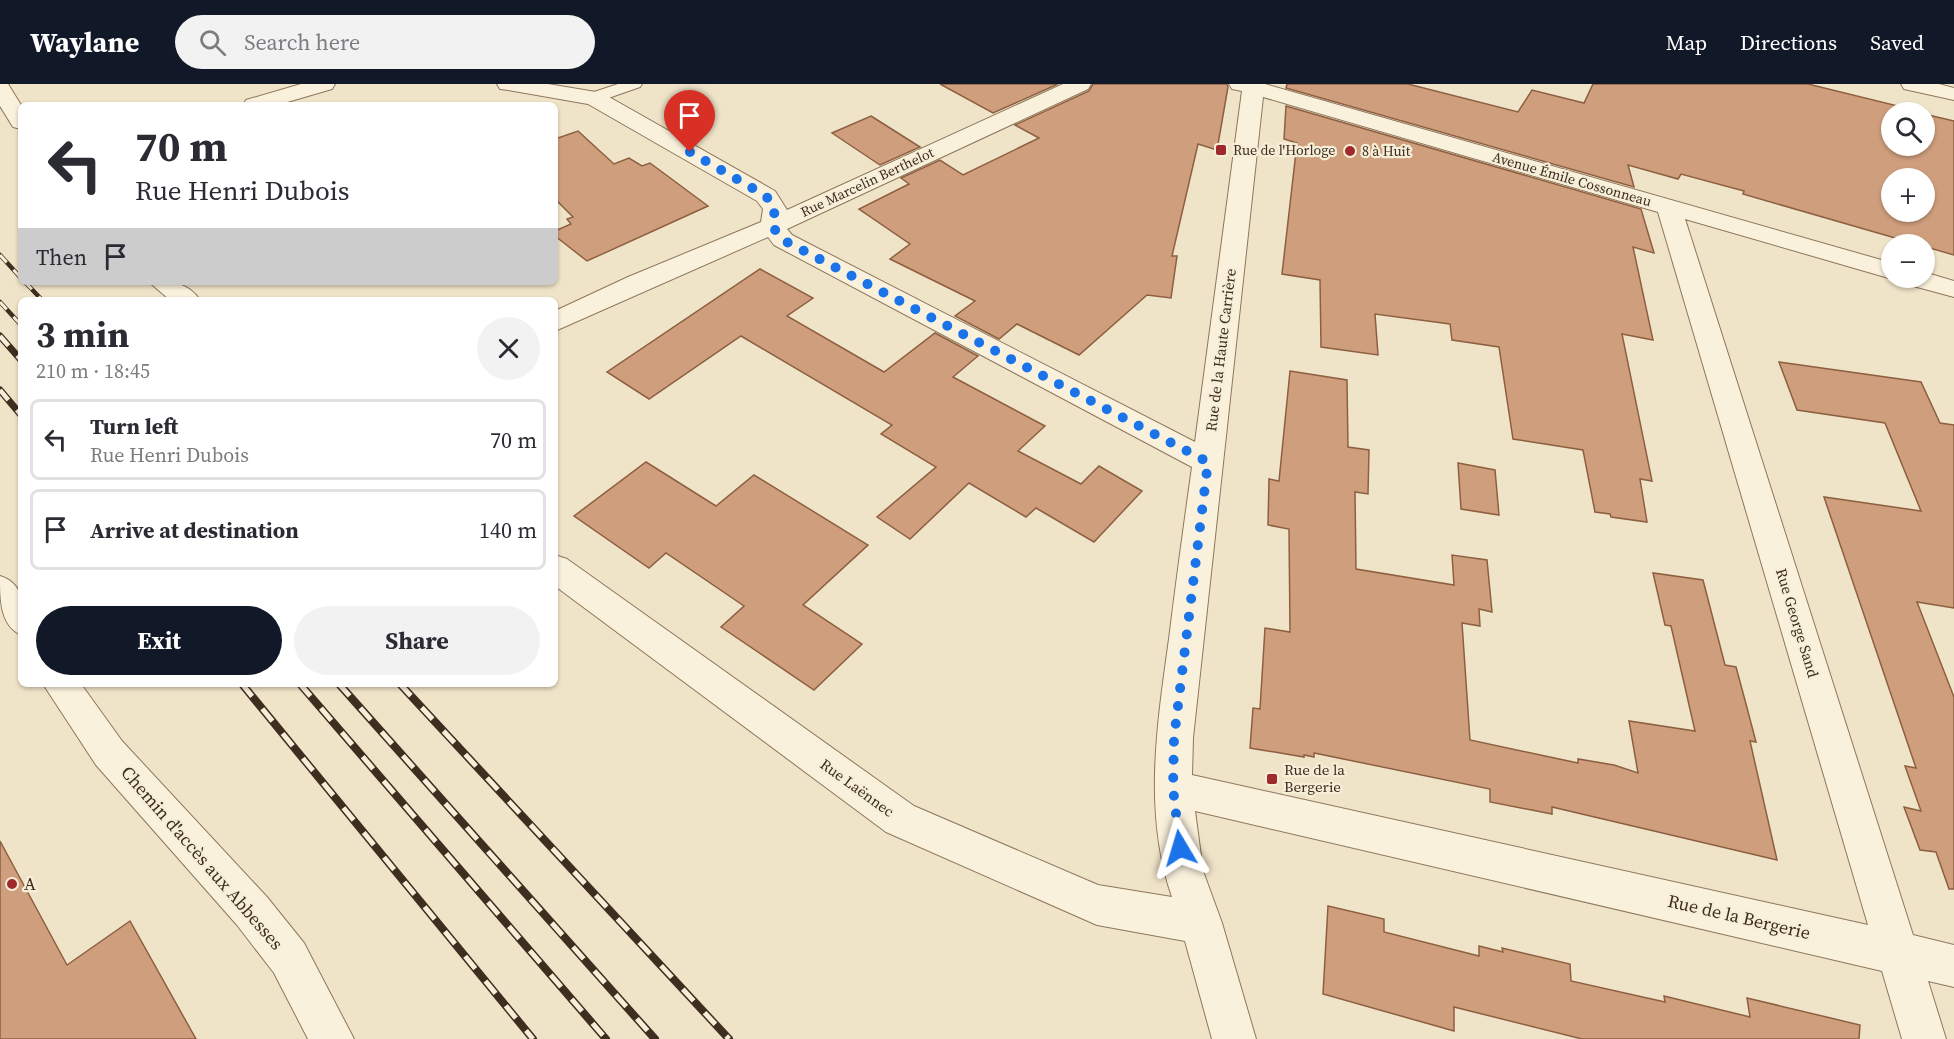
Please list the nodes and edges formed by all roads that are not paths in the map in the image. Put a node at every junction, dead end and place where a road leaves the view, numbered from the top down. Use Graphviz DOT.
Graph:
graph roads {
  1 [pos="324,84"];
  2 [pos="508,84"];
  3 [pos="634,84"];
  4 [pos="1080,84"];
  5 [pos="1912,84"];
  6 [pos="1249,85"];
  7 [pos="0,89"];
  8 [pos="1954,94"];
  9 [pos="594,98"];
  10 [pos="264,102"];
  11 [pos="18,117"];
  12 [pos="1668,207"];
  13 [pos="772,226"];
  14 [pos="1881,268"];
  15 [pos="1935,284"];
  16 [pos="166,285"];
  17 [pos="1954,289"];
  18 [pos="183,297"];
  19 [pos="558,321"];
  20 [pos="1208,462"];
  21 [pos="558,570"];
  22 [pos="0,589"];
  23 [pos="18,616"];
  24 [pos="64,687"];
  25 [pos="1173,788"];
  26 [pos="1201,923"];
  27 [pos="1898,953"];
  28 [pos="1954,966"];
  29 [pos="332,1039"];
  30 [pos="1234,1039"];
  31 [pos="1924,1039"];
  1 -- 10 [label="street"];
  2 -- 9 [label="street"];
  3 -- 9 [label="lane"];
  4 -- 13 [label="street, Rue Marcelin Berthelot"];
  5 -- 8 [label="street"];
  6 -- 12 [label="street, Avenue Émile Cossonneau"];
  6 -- 20 [label="street, Rue de la Haute Carrière"];
  7 -- 11 [label="street"];
  9 -- 13 [label="street"];
  12 -- 14 [label="street, Avenue Émile Cossonneau"];
  12 -- 27 [label="street, Rue George Sand"];
  13 -- 19 [label="street, Rue Marcelin Berthelot"];
  13 -- 20 [label="street"];
  15 -- 17 [label="street"];
  16 -- 18 [label="street"];
  20 -- 25 [label="street, Rue de la Haute Carrière"];
  21 -- 26 [label="street, Rue Laënnec"];
  22 -- 23 [label="street"];
  24 -- 29 [label="street, Chemin d'accès aux Abbesses"];
  25 -- 26 [label="street, Rue de la Haute Carrière"];
  25 -- 27 [label="street, Rue de la Bergerie"];
  26 -- 30 [label="street, Rue de la Haute Carrière"];
  27 -- 28 [label="street, Rue de la Bergerie"];
  27 -- 31 [label="street, Rue George Sand"];
}
